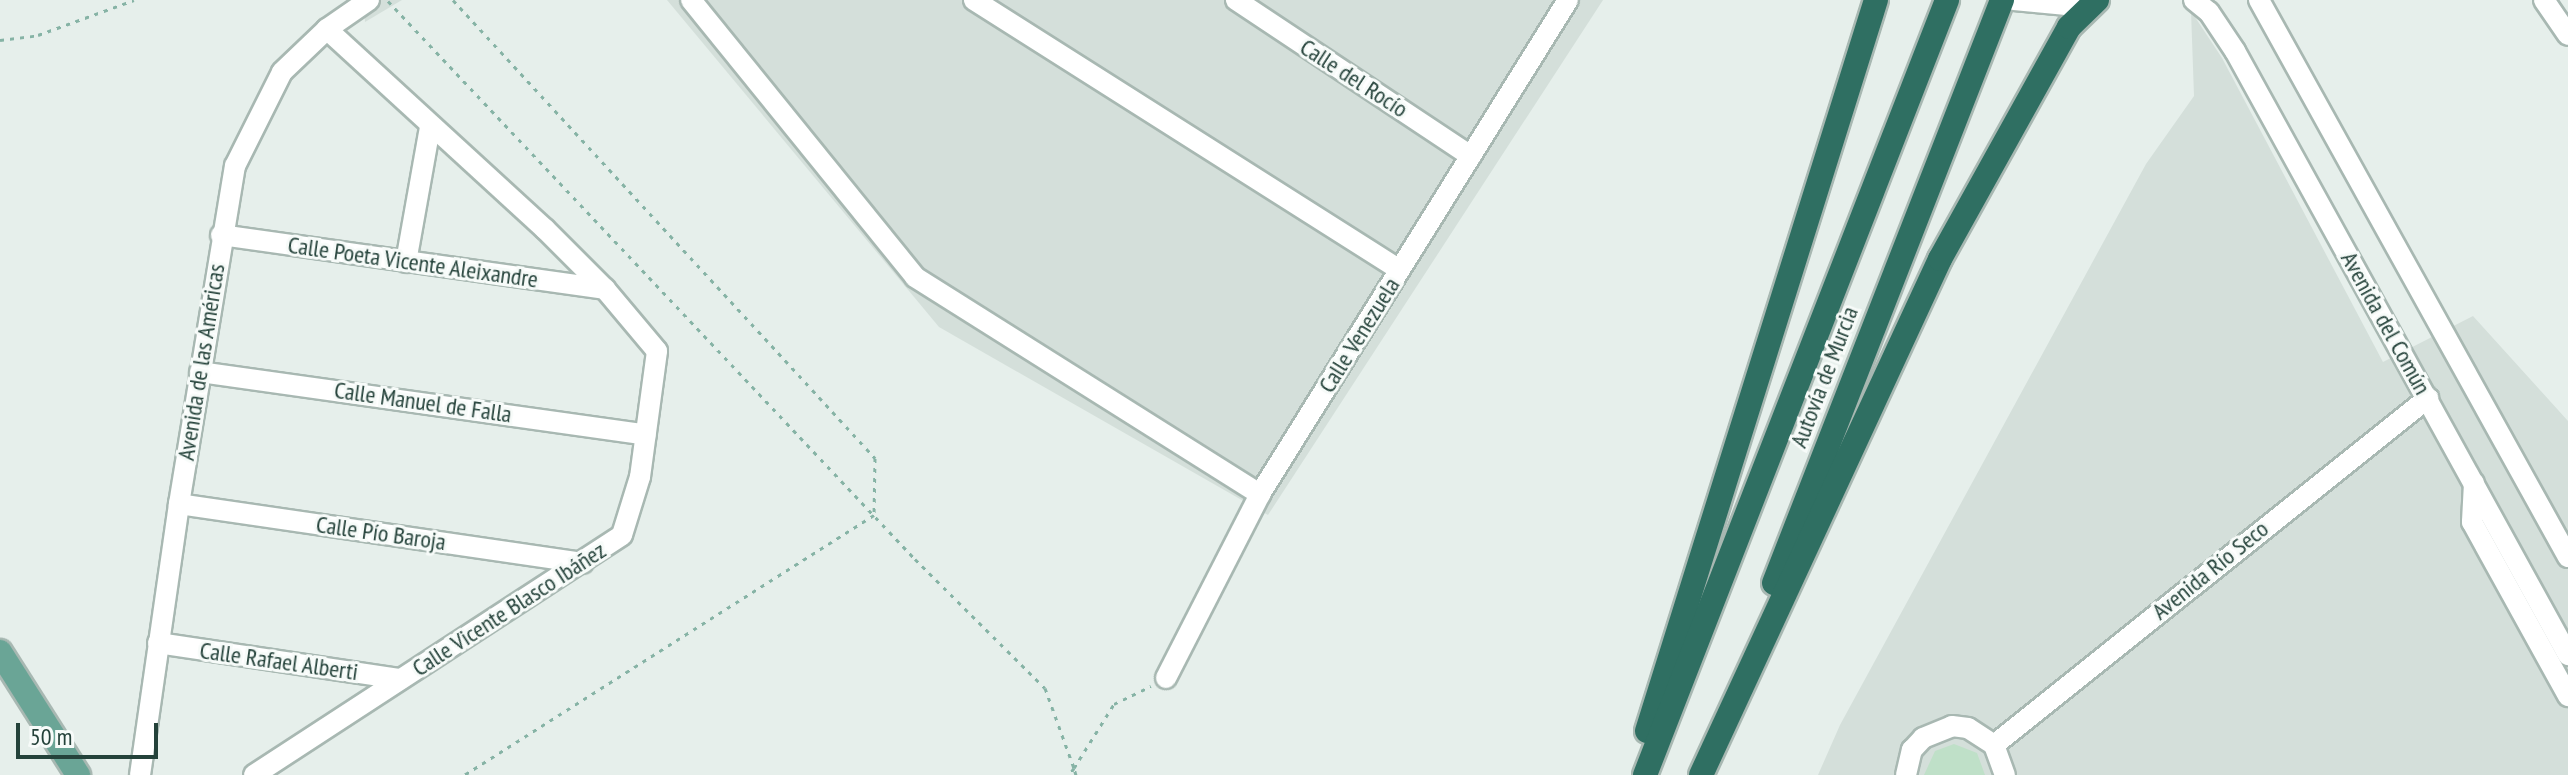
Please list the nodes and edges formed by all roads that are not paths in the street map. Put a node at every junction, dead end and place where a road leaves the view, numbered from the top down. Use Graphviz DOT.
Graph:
graph roads {
  1 [pos="369,0"];
  2 [pos="691,0"];
  3 [pos="974,0"];
  4 [pos="1236,0"];
  5 [pos="1568,0"];
  6 [pos="1876,0"];
  7 [pos="2002,0"];
  8 [pos="2014,0"];
  9 [pos="2080,0"];
  10 [pos="2097,0"];
  11 [pos="2194,0"];
  12 [pos="2259,0"];
  13 [pos="2544,0"];
  14 [pos="1944,6"];
  15 [pos="327,29"];
  16 [pos="2568,35"];
  17 [pos="430,127"];
  18 [pos="1471,156"];
  19 [pos="221,235"];
  20 [pos="406,262"];
  21 [pos="1400,270"];
  22 [pos="605,289"];
  23 [pos="200,372"];
  24 [pos="2428,398"];
  25 [pos="646,435"];
  26 [pos="2474,483"];
  27 [pos="1260,494"];
  28 [pos="179,504"];
  29 [pos="2568,557"];
  30 [pos="583,563"];
  31 [pos="158,643"];
  32 [pos="2568,655"];
  33 [pos="1,656"];
  34 [pos="1166,678"];
  35 [pos="400,679"];
  36 [pos="2568,696"];
  37 [pos="1994,745"];
  38 [pos="78,775"];
  39 [pos="140,775"];
  40 [pos="254,775"];
  41 [pos="1633,775"];
  42 [pos="1645,775"];
  43 [pos="1700,775"];
  44 [pos="1906,775"];
  45 [pos="2005,775"];
  1 -- 15 [label="street, Avenida de las Américas"];
  2 -- 27 [label="street"];
  3 -- 21 [label="street"];
  4 -- 18 [label="street, Calle del Rocío"];
  5 -- 18 [label="street, Calle Venezuela"];
  6 -- 41 [label="highway"];
  7 -- 43 [label="highway, Autovía de Murcia"];
  8 -- 9 [label="street"];
  10 -- 43 [label="highway"];
  11 -- 24 [label="street, Avenida del Común"];
  12 -- 29 [label="street, Avenida del Común"];
  13 -- 16 [label="street"];
  14 -- 42 [label="highway, Autovía de Murcia"];
  15 -- 17 [label="street, Calle Vicente Blasco Ibáñez"];
  15 -- 19 [label="street, Avenida de las Américas"];
  17 -- 20 [label="street"];
  17 -- 22 [label="street, Calle Vicente Blasco Ibáñez"];
  18 -- 21 [label="street, Calle Venezuela"];
  19 -- 20 [label="street, Calle Poeta Vicente Aleixandre"];
  19 -- 23 [label="street, Avenida de las Américas"];
  20 -- 22 [label="street, Calle Poeta Vicente Aleixandre"];
  21 -- 27 [label="street, Calle Venezuela"];
  22 -- 25 [label="street, Calle Vicente Blasco Ibáñez"];
  23 -- 25 [label="street, Calle Manuel de Falla"];
  23 -- 28 [label="street, Avenida de las Américas"];
  24 -- 26 [label="street, Avenida del Común"];
  24 -- 37 [label="street, Avenida Río Seco"];
  25 -- 30 [label="street, Calle Vicente Blasco Ibáñez"];
  26 -- 32 [label="street, Avenida del Común"];
  26 -- 36 [label="street"];
  27 -- 34 [label="street, Calle Venezuela"];
  28 -- 30 [label="street, Calle Pío Baroja"];
  28 -- 31 [label="street, Avenida de las Américas"];
  30 -- 35 [label="street, Calle Vicente Blasco Ibáñez"];
  31 -- 35 [label="street, Calle Rafael Alberti"];
  31 -- 39 [label="street, Avenida de las Américas"];
  33 -- 38 [label="main road"];
  35 -- 40 [label="street, Calle Vicente Blasco Ibáñez"];
  37 -- 44 [label="street"];
  37 -- 45 [label="street"];
}
